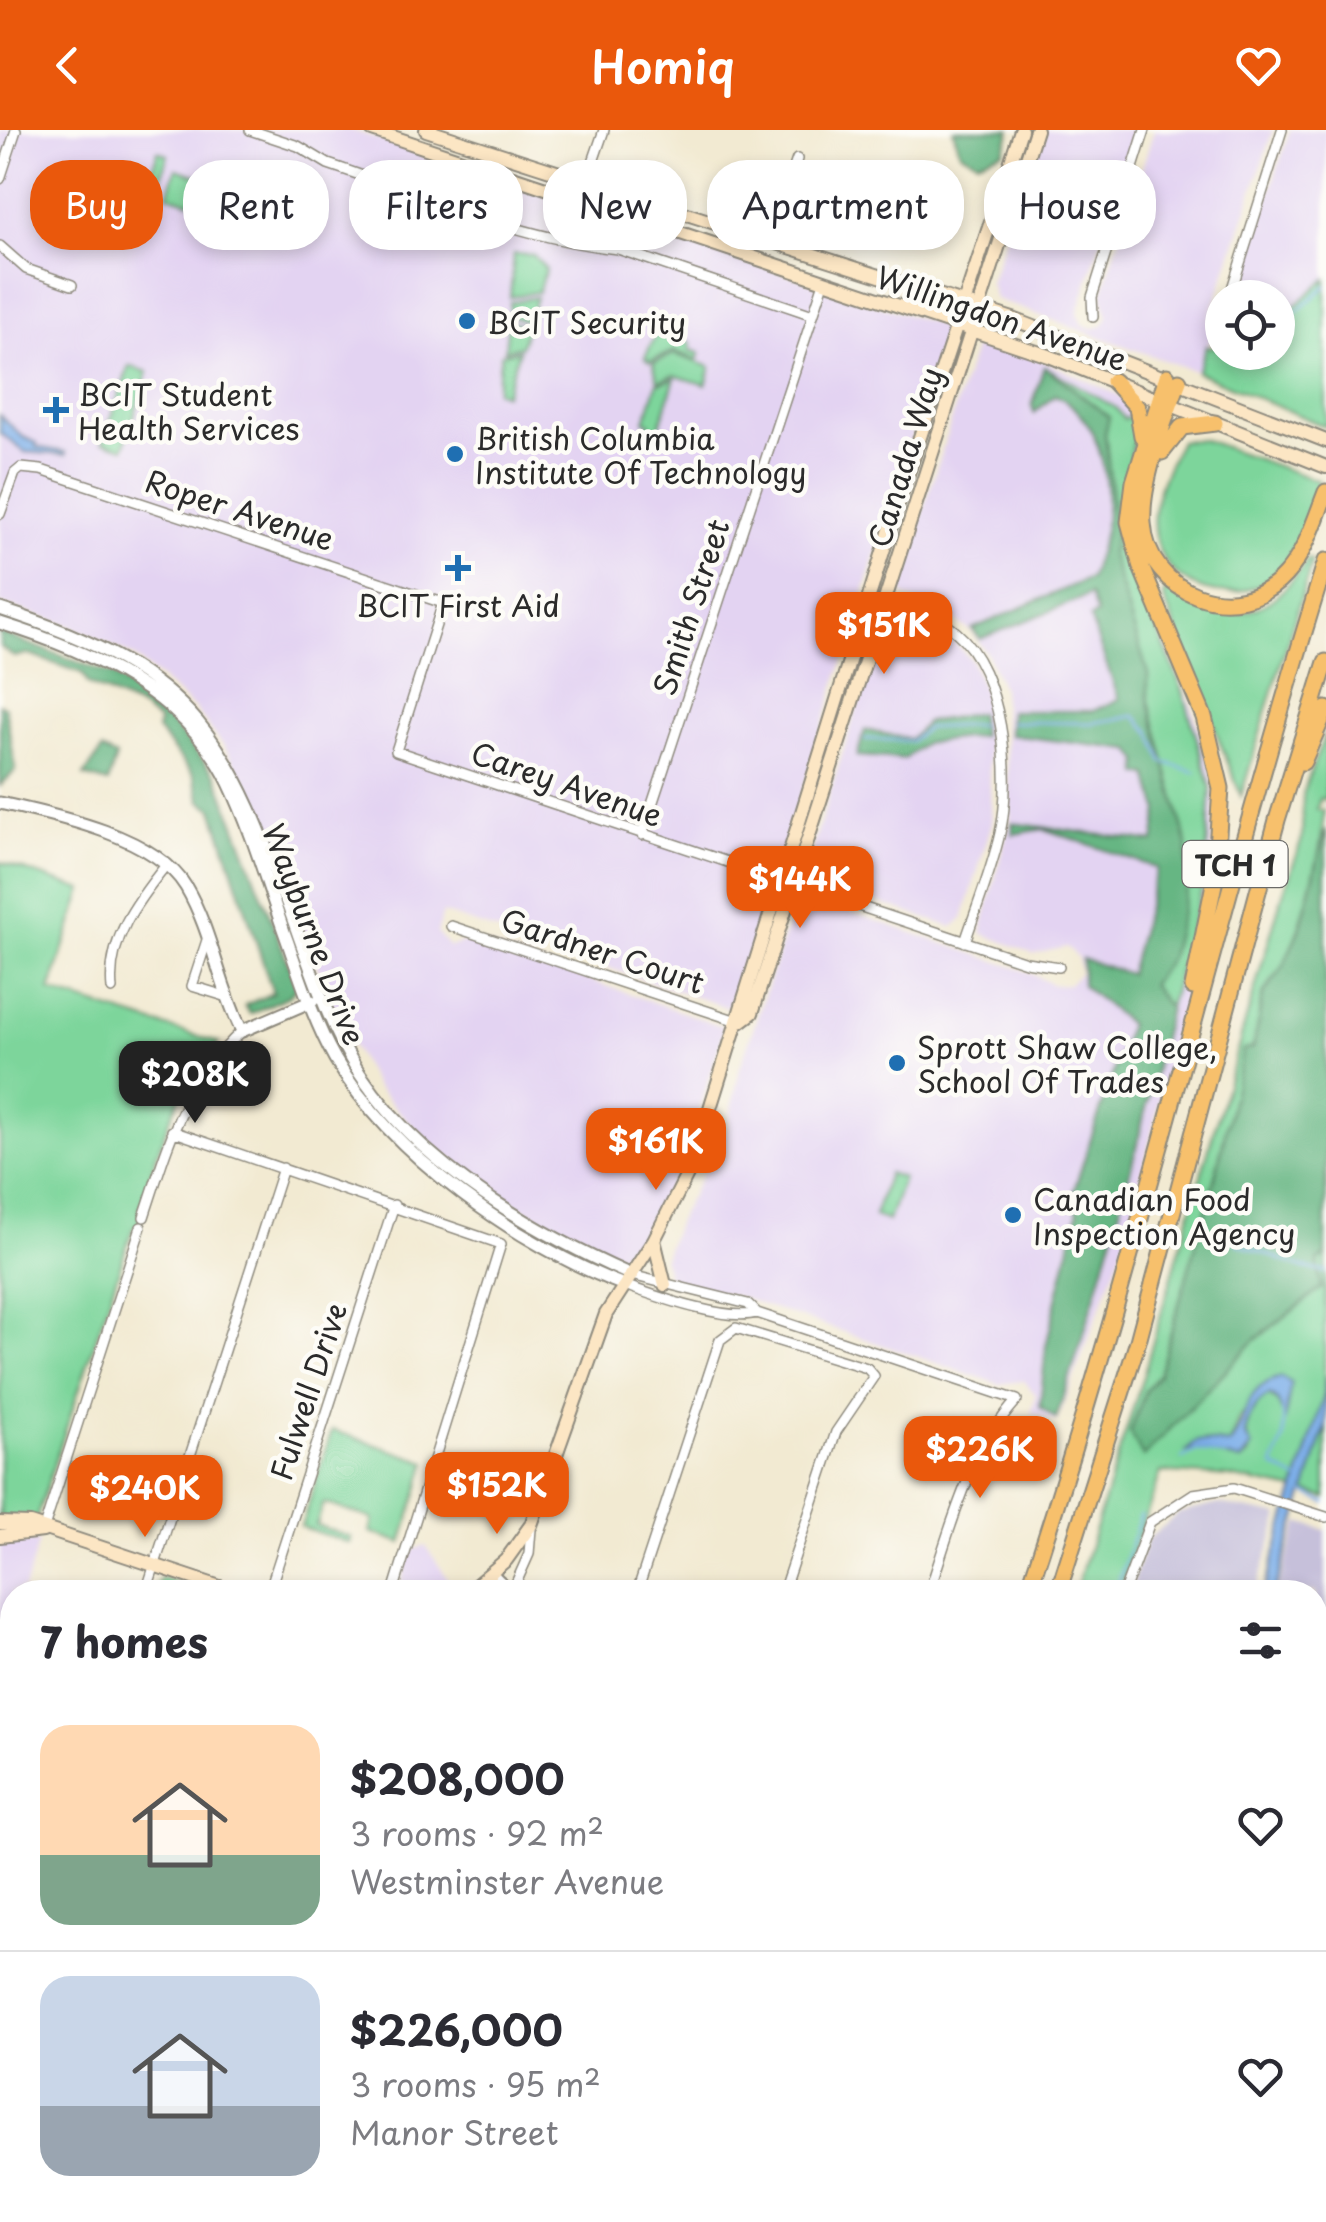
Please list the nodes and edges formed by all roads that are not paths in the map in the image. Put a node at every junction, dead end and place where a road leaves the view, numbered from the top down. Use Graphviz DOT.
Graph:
graph roads {
  1 [pos="16,130"];
  2 [pos="250,130"];
  3 [pos="372,130"];
  4 [pos="426,130"];
  5 [pos="604,130"];
  6 [pos="1021,130"];
  7 [pos="1036,130"];
  8 [pos="1145,130"];
  9 [pos="1282,130"];
  10 [pos="594,160"];
  11 [pos="543,169"];
  12 [pos="0,179"];
  13 [pos="543,187"];
  14 [pos="543,233"];
  15 [pos="687,235"];
  16 [pos="0,246"];
  17 [pos="621,250"];
  18 [pos="797,250"];
  19 [pos="1234,280"];
  20 [pos="824,282"];
  21 [pos="72,284"];
  22 [pos="970,305"];
  23 [pos="813,315"];
  24 [pos="1093,317"];
  25 [pos="963,328"];
  26 [pos="1173,379"];
  27 [pos="1113,381"];
  28 [pos="1164,402"];
  29 [pos="1215,423"];
  30 [pos="1326,441"];
  31 [pos="1146,464"];
  32 [pos="1326,468"];
  33 [pos="1326,492"];
  34 [pos="0,514"];
  35 [pos="1326,561"];
  36 [pos="887,601"];
  37 [pos="0,608"];
  38 [pos="0,622"];
  39 [pos="1326,662"];
  40 [pos="1326,709"];
  41 [pos="396,752"];
  42 [pos="240,794"];
  43 [pos="0,802"];
  44 [pos="1276,820"];
  45 [pos="642,835"];
  46 [pos="166,865"];
  47 [pos="787,882"];
  48 [pos="450,926"];
  49 [pos="207,940"];
  50 [pos="965,942"];
  51 [pos="1059,967"];
  52 [pos="112,989"];
  53 [pos="228,997"];
  54 [pos="315,1001"];
  55 [pos="740,1022"];
  56 [pos="242,1031"];
  57 [pos="1178,1082"];
  58 [pos="172,1132"];
  59 [pos="283,1168"];
  60 [pos="394,1205"];
  61 [pos="654,1240"];
  62 [pos="627,1280"];
  63 [pos="665,1286"];
  64 [pos="757,1314"];
  65 [pos="1326,1517"];
  66 [pos="0,1523"];
  67 [pos="532,1525"];
  68 [pos="43,1531"];
  69 [pos="0,1536"];
  70 [pos="155,1566"];
  71 [pos="492,1573"];
  72 [pos="150,1580"];
  73 [pos="198,1580"];
  74 [pos="274,1580"];
  75 [pos="397,1580"];
  76 [pos="483,1580"];
  77 [pos="499,1580"];
  78 [pos="517,1580"];
  79 [pos="641,1580"];
  80 [pos="787,1580"];
  81 [pos="933,1580"];
  82 [pos="1032,1580"];
  83 [pos="1062,1580"];
  84 [pos="1128,1580"];
  1 -- 12 [label="street"];
  2 -- 14 [label="street"];
  3 -- 13 [label="main road, Willingdon Avenue"];
  4 -- 11 [label="main road, Willingdon Avenue"];
  5 -- 10 [label="street"];
  6 -- 22 [label="main road, Canada Way"];
  7 -- 22 [label="main road, Canada Way"];
  8 -- 24 [label="street"];
  9 -- 19 [label="street"];
  15 -- 20 [label="main road, Willingdon Avenue"];
  16 -- 21 [label="street"];
  17 -- 23 [label="street"];
  18 -- 22 [label="main road, Willingdon Avenue"];
  20 -- 23 [label="street, Smith Street"];
  20 -- 25 [label="main road, Willingdon Avenue"];
  22 -- 25 [label="main road, Canada Way"];
  22 -- 26 [label="main road, Willingdon Avenue"];
  23 -- 45 [label="street, Smith Street"];
  25 -- 27 [label="main road, Willingdon Avenue"];
  25 -- 36 [label="main road, Canada Way"];
  25 -- 47 [label="main road, Canada Way"];
  26 -- 28 [label="highway"];
  26 -- 30 [label="main road, Willingdon Avenue"];
  27 -- 28 [label="main road, Willingdon Avenue"];
  27 -- 31 [label="highway"];
  28 -- 29 [label="main road, Willingdon Avenue"];
  28 -- 31 [label="highway"];
  29 -- 31 [label="highway"];
  29 -- 32 [label="main road, Willingdon Avenue"];
  31 -- 33 [label="highway"];
  31 -- 57 [label="highway"];
  34 -- 41 [label="street, Roper Avenue"];
  35 -- 57 [label="highway, TCH 1"];
  36 -- 47 [label="main road, Canada Way"];
  36 -- 50 [label="street"];
  37 -- 42 [label="street, Wayburne Drive"];
  38 -- 42 [label="street, Wayburne Drive"];
  39 -- 44 [label="highway, TCH 1"];
  40 -- 44 [label="highway"];
  41 -- 45 [label="street, Carey Avenue"];
  42 -- 54 [label="street, Wayburne Drive"];
  43 -- 46 [label="street"];
  44 -- 83 [label="highway, TCH 1"];
  45 -- 47 [label="street, Carey Avenue"];
  46 -- 49 [label="street"];
  46 -- 52 [label="street"];
  47 -- 50 [label="street, Carey Avenue"];
  47 -- 55 [label="main road, Canada Way"];
  48 -- 55 [label="street, Gardner Court"];
  49 -- 53 [label="street"];
  49 -- 53 [label="street"];
  50 -- 51 [label="street, Carey Avenue"];
  53 -- 56 [label="street"];
  54 -- 56 [label="street"];
  54 -- 62 [label="street, Wayburne Drive"];
  55 -- 61 [label="main road, Canada Way"];
  56 -- 58 [label="street"];
  57 -- 82 [label="highway, TCH 1"];
  58 -- 59 [label="street"];
  58 -- 68 [label="street"];
  59 -- 60 [label="street"];
  59 -- 70 [label="street"];
  60 -- 74 [label="street, Fulwell Drive"];
  60 -- 75 [label="street"];
  61 -- 62 [label="main road, Canada Way"];
  61 -- 63 [label="main road"];
  62 -- 63 [label="street, Wayburne Drive"];
  62 -- 64 [label="street, Wayburne Drive"];
  62 -- 67 [label="main road, Canada Way"];
  63 -- 64 [label="street, Wayburne Drive"];
  64 -- 81 [label="street, Wayburne Drive"];
  65 -- 84 [label="street"];
  66 -- 68 [label="main road"];
  67 -- 71 [label="main road, Canada Way"];
  67 -- 78 [label="street"];
  68 -- 69 [label="main road"];
  68 -- 70 [label="main road"];
  70 -- 72 [label="street"];
  70 -- 73 [label="main road"];
  71 -- 76 [label="main road, Canada Way"];
  71 -- 77 [label="street"];
  79 -- 80 [label="street"];
}
